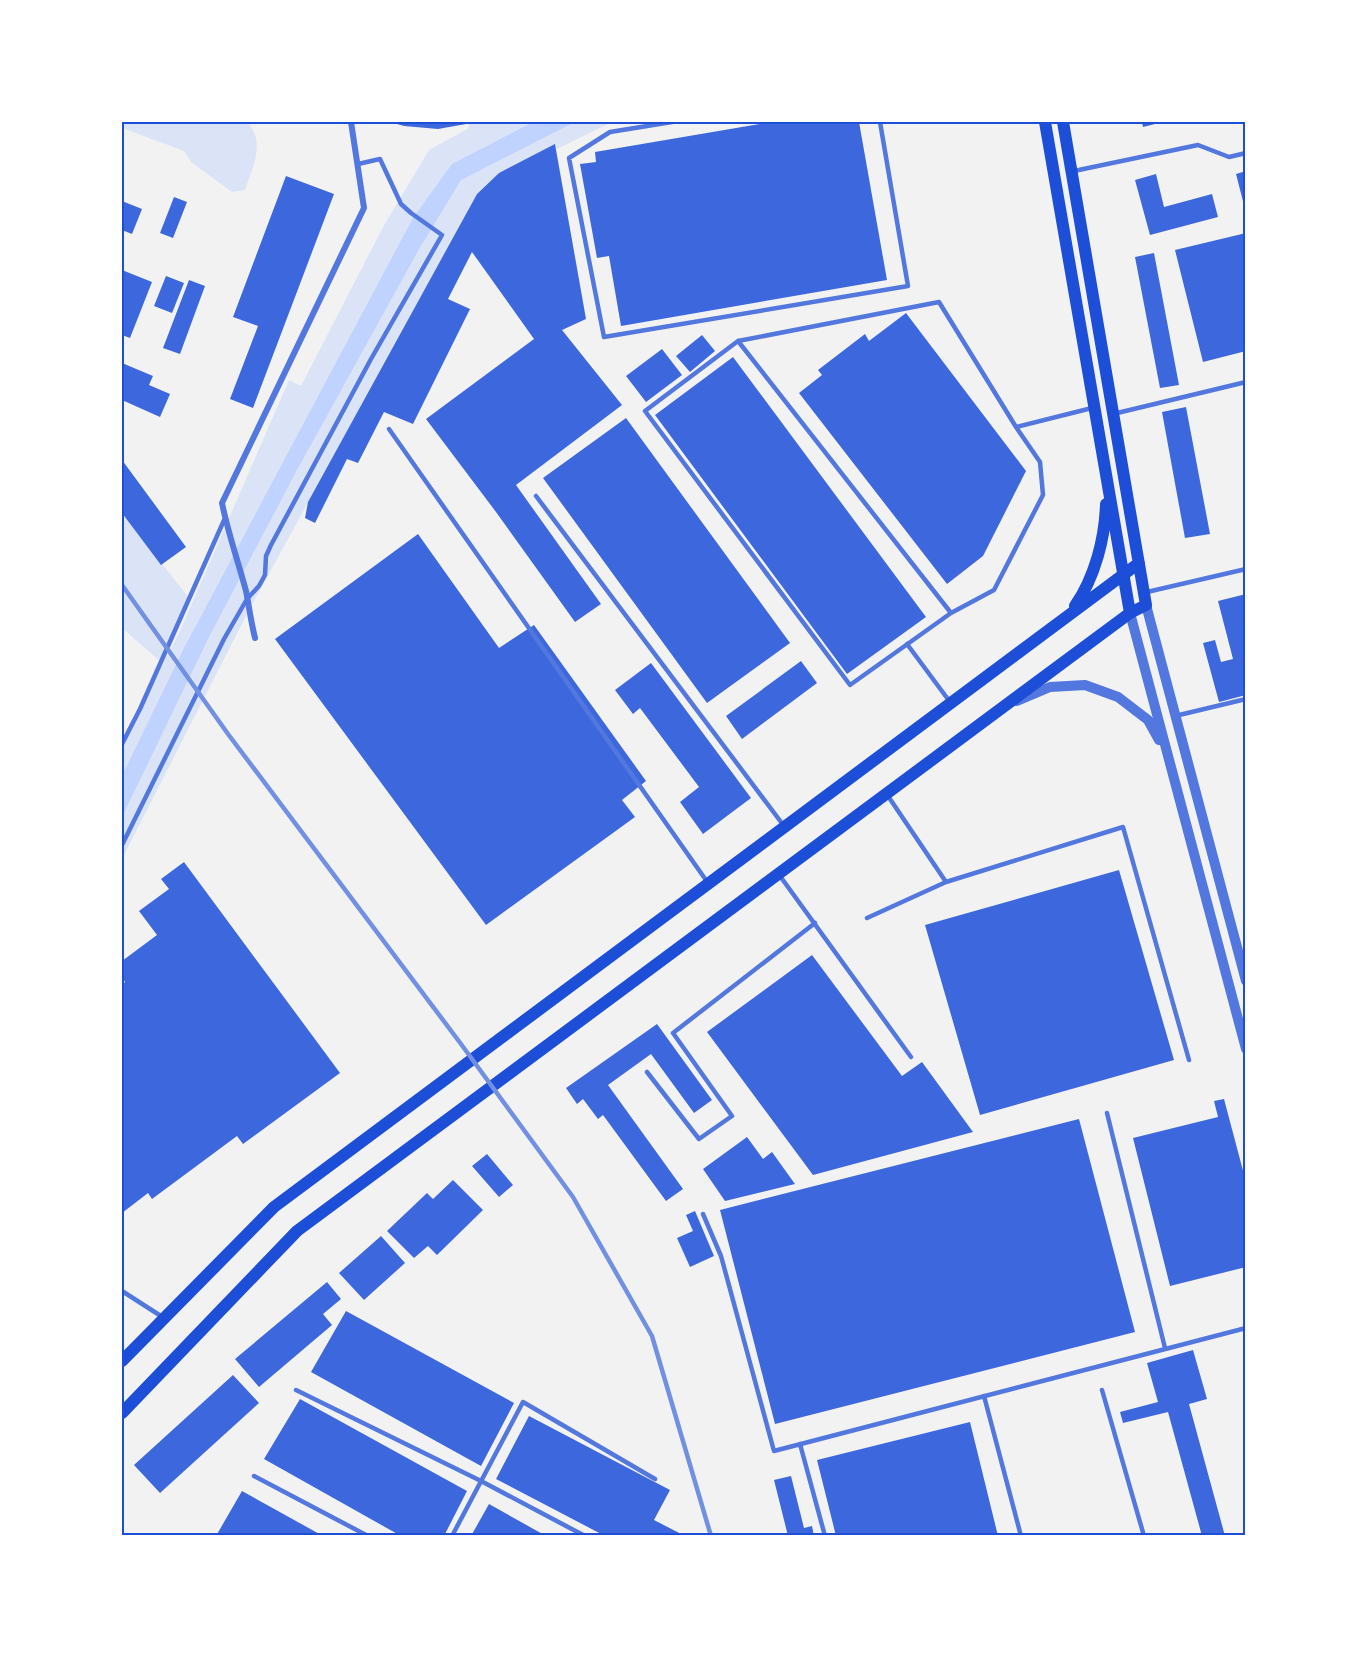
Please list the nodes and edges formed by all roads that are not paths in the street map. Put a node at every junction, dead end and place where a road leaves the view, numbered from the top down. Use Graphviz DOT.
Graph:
graph roads {
  1 [pos="351,122"];
  2 [pos="672,122"];
  3 [pos="880,122"];
  4 [pos="1046,122"];
  5 [pos="1063,122"];
  6 [pos="1245,153"];
  7 [pos="358,164"];
  8 [pos="1072,171"];
  9 [pos="738,340"];
  10 [pos="1245,382"];
  11 [pos="1095,407"];
  12 [pos="1113,414"];
  13 [pos="1016,427"];
  14 [pos="389,429"];
  15 [pos="1106,472"];
  16 [pos="536,496"];
  17 [pos="225,518"];
  18 [pos="1139,563"];
  19 [pos="1245,568"];
  20 [pos="1124,573"];
  21 [pos="247,596"];
  22 [pos="1145,599"];
  23 [pos="951,612"];
  24 [pos="1130,613"];
  25 [pos="1070,614"];
  26 [pos="255,638"];
  27 [pos="908,644"];
  28 [pos="1245,699"];
  29 [pos="951,702"];
  30 [pos="1002,707"];
  31 [pos="1175,716"];
  32 [pos="122,744"];
  33 [pos="1167,753"];
  34 [pos="887,793"];
  35 [pos="784,826"];
  36 [pos="122,845"];
  37 [pos="779,873"];
  38 [pos="946,882"];
  39 [pos="708,883"];
  40 [pos="867,918"];
  41 [pos="814,923"];
  42 [pos="1245,980"];
  43 [pos="1245,1049"];
  44 [pos="911,1057"];
  45 [pos="1189,1060"];
  46 [pos="647,1072"];
  47 [pos="1107,1113"];
  48 [pos="703,1214"];
  49 [pos="122,1290"];
  50 [pos="164,1318"];
  51 [pos="1245,1328"];
  52 [pos="1165,1348"];
  53 [pos="122,1360"];
  54 [pos="296,1390"];
  55 [pos="1102,1390"];
  56 [pos="984,1396"];
  57 [pos="122,1413"];
  58 [pos="800,1444"];
  59 [pos="254,1476"];
  60 [pos="655,1479"];
  61 [pos="481,1481"];
  62 [pos="368,1536"];
  63 [pos="452,1536"];
  64 [pos="585,1536"];
  65 [pos="825,1536"];
  66 [pos="1021,1536"];
  67 [pos="1144,1536"];
  1 -- 7 [label="street"];
  2 -- 3 [label="lane"];
  4 -- 11 [label="main road"];
  5 -- 8 [label="main road"];
  6 -- 8 [label="lane"];
  7 -- 17 [label="street"];
  7 -- 21 [label="lane"];
  8 -- 12 [label="main road"];
  9 -- 13 [label="lane"];
  9 -- 23 [label="lane"];
  9 -- 27 [label="lane"];
  10 -- 12 [label="lane"];
  11 -- 13 [label="lane"];
  11 -- 15 [label="main road"];
  12 -- 18 [label="main road"];
  13 -- 23 [label="lane"];
  14 -- 39 [label="lane"];
  15 -- 20 [label="main road"];
  15 -- 25 [label="main road"];
  16 -- 35 [label="lane"];
  17 -- 21 [label="street"];
  17 -- 32 [label="lane"];
  18 -- 20 [label="main road"];
  18 -- 22 [label="main road"];
  19 -- 22 [label="lane"];
  20 -- 24 [label="main road"];
  20 -- 25 [label="main road"];
  21 -- 26 [label="street"];
  21 -- 36 [label="lane"];
  22 -- 24 [label="main road"];
  22 -- 31 [label="street"];
  23 -- 27 [label="lane"];
  24 -- 30 [label="main road"];
  24 -- 33 [label="street"];
  25 -- 29 [label="main road"];
  27 -- 29 [label="lane"];
  28 -- 31 [label="lane"];
  29 -- 35 [label="main road"];
  30 -- 33 [label="street"];
  30 -- 34 [label="main road"];
  31 -- 42 [label="street"];
  33 -- 43 [label="street"];
  34 -- 37 [label="main road"];
  34 -- 38 [label="lane"];
  35 -- 39 [label="main road"];
  37 -- 41 [label="lane"];
  37 -- 57 [label="main road"];
  38 -- 40 [label="lane"];
  38 -- 45 [label="lane"];
  39 -- 50 [label="main road"];
  41 -- 44 [label="lane"];
  41 -- 46 [label="lane"];
  47 -- 52 [label="lane"];
  48 -- 58 [label="lane"];
  49 -- 50 [label="lane"];
  50 -- 53 [label="main road"];
  51 -- 52 [label="lane"];
  52 -- 56 [label="lane"];
  54 -- 61 [label="lane"];
  55 -- 67 [label="lane"];
  56 -- 58 [label="lane"];
  56 -- 66 [label="lane"];
  58 -- 65 [label="lane"];
  59 -- 62 [label="lane"];
  60 -- 61 [label="lane"];
  61 -- 63 [label="lane"];
  61 -- 64 [label="lane"];
}
